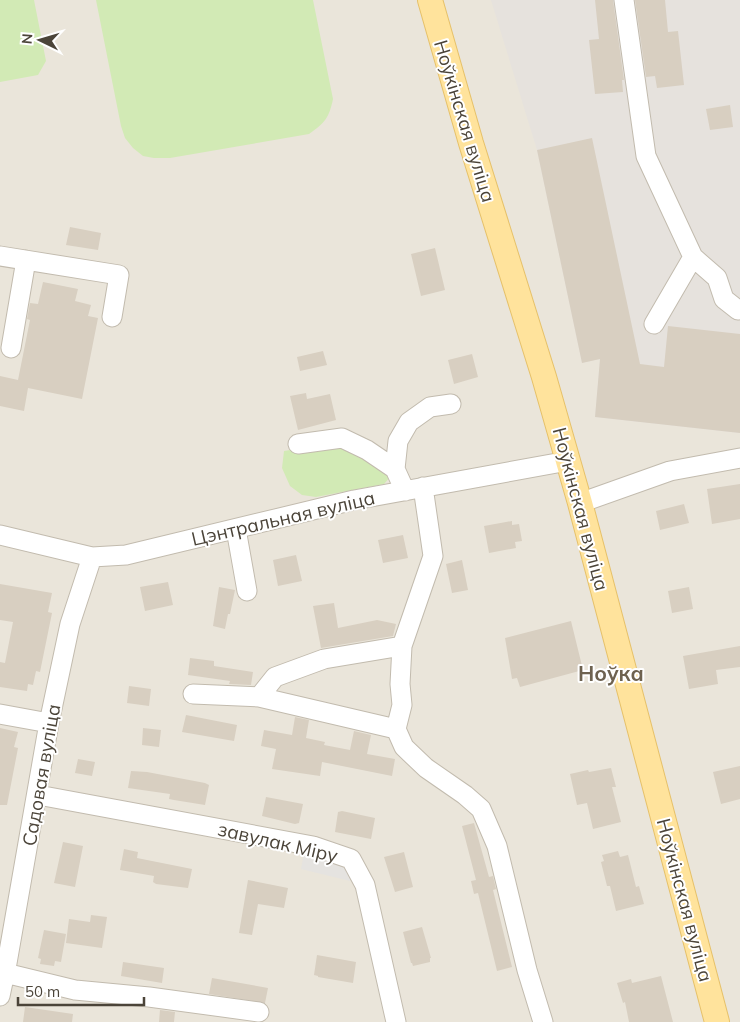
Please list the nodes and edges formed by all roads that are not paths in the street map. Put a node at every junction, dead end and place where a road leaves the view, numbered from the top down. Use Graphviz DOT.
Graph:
graph roads {
  1 [pos="430,0"];
  2 [pos="624,0"];
  3 [pos="0,256"];
  4 [pos="693,258"];
  5 [pos="26,260"];
  6 [pos="738,310"];
  7 [pos="112,317"];
  8 [pos="654,324"];
  9 [pos="11,348"];
  10 [pos="451,404"];
  11 [pos="298,444"];
  12 [pos="740,458"];
  13 [pos="568,461"];
  14 [pos="395,469"];
  15 [pos="423,487"];
  16 [pos="405,490"];
  17 [pos="580,503"];
  18 [pos="236,528"];
  19 [pos="0,535"];
  20 [pos="92,557"];
  21 [pos="248,591"];
  22 [pos="402,646"];
  23 [pos="193,694"];
  24 [pos="259,696"];
  25 [pos="0,714"];
  26 [pos="49,723"];
  27 [pos="396,729"];
  28 [pos="38,795"];
  29 [pos="4,965"];
  30 [pos="0,996"];
  31 [pos="259,1012"];
  32 [pos="396,1022"];
  33 [pos="543,1022"];
  34 [pos="717,1022"];
  1 -- 13 [label="main road, Ноўкінская вуліца"];
  2 -- 4 [label="street"];
  3 -- 5 [label="street"];
  4 -- 6 [label="street"];
  4 -- 8 [label="street"];
  5 -- 7 [label="street"];
  5 -- 9 [label="street"];
  10 -- 14 [label="street"];
  11 -- 14 [label="street"];
  12 -- 17 [label="street"];
  13 -- 15 [label="street, Цэнтральная вуліца"];
  13 -- 17 [label="main road, Ноўкінская вуліца"];
  14 -- 16 [label="street"];
  15 -- 16 [label="street, Цэнтральная вуліца"];
  15 -- 22 [label="street"];
  16 -- 18 [label="street, Цэнтральная вуліца"];
  17 -- 34 [label="main road, Ноўкінская вуліца"];
  18 -- 20 [label="street, Цэнтральная вуліца"];
  18 -- 21 [label="street"];
  19 -- 20 [label="street, Цэнтральная вуліца"];
  20 -- 26 [label="street, Садовая вуліца"];
  22 -- 24 [label="street"];
  22 -- 27 [label="street"];
  23 -- 24 [label="street"];
  24 -- 27 [label="street"];
  25 -- 26 [label="street"];
  26 -- 28 [label="street, Садовая вуліца"];
  27 -- 33 [label="street"];
  28 -- 29 [label="street, Садовая вуліца"];
  28 -- 32 [label="street, завулак Міру"];
  29 -- 30 [label="street, Садовая вуліца"];
  29 -- 31 [label="street"];
}
